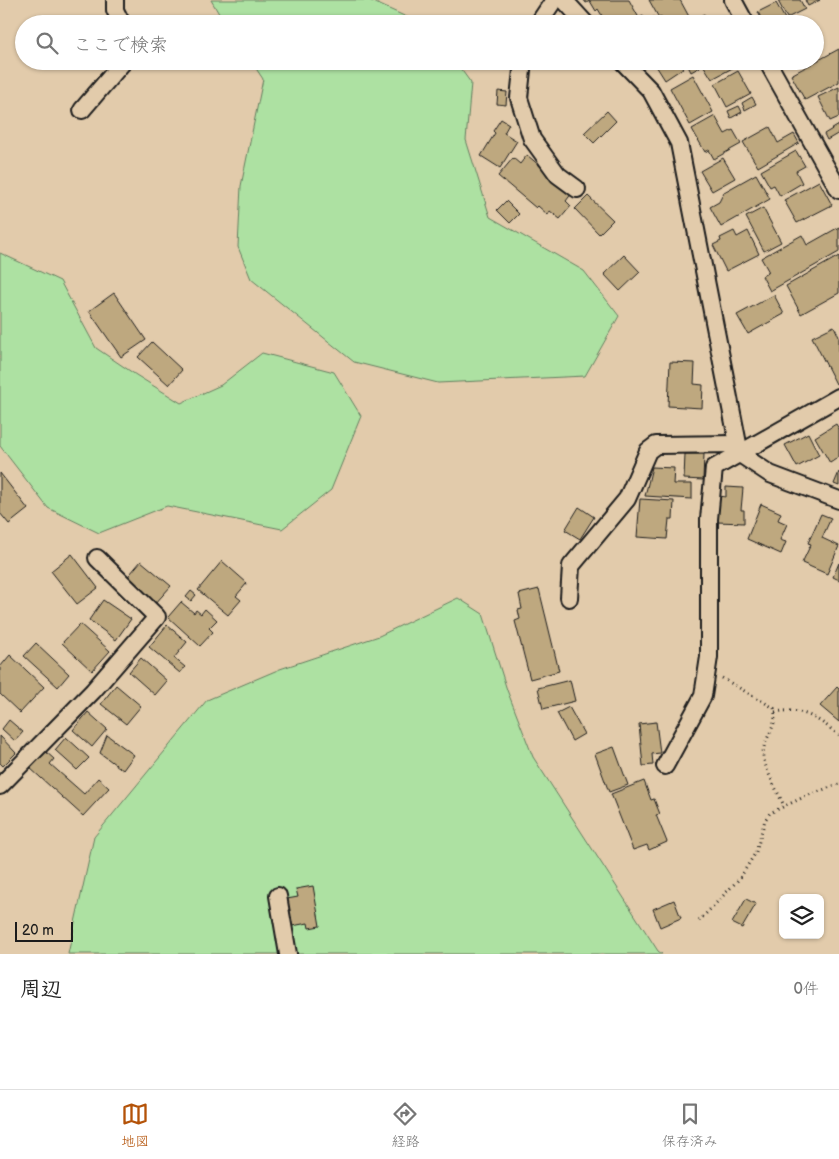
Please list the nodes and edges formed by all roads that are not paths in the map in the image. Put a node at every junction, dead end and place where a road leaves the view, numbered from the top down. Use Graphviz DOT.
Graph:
graph roads {
  1 [pos="115,0"];
  2 [pos="554,0"];
  3 [pos="564,0"];
  4 [pos="733,0"];
  5 [pos="118,15"];
  6 [pos="544,15"];
  7 [pos="578,15"];
  8 [pos="741,15"];
  9 [pos="116,70"];
  10 [pos="521,70"];
  11 [pos="631,70"];
  12 [pos="772,70"];
  13 [pos="82,110"];
  14 [pos="577,189"];
  15 [pos="839,190"];
  16 [pos="839,397"];
  17 [pos="739,449"];
  18 [pos="839,500"];
  19 [pos="97,558"];
  20 [pos="569,598"];
  21 [pos="665,766"];
  22 [pos="0,786"];
  23 [pos="278,896"];
  24 [pos="288,954"];
  1 -- 5 [label="street"];
  2 -- 6 [label="street"];
  3 -- 7 [label="street"];
  4 -- 8 [label="street"];
  9 -- 13 [label="street"];
  10 -- 14 [label="street"];
  11 -- 17 [label="street"];
  12 -- 15 [label="street"];
  16 -- 17 [label="street"];
  17 -- 18 [label="street"];
  17 -- 20 [label="street"];
  17 -- 21 [label="street"];
  19 -- 22 [label="street"];
  23 -- 24 [label="street"];
}
